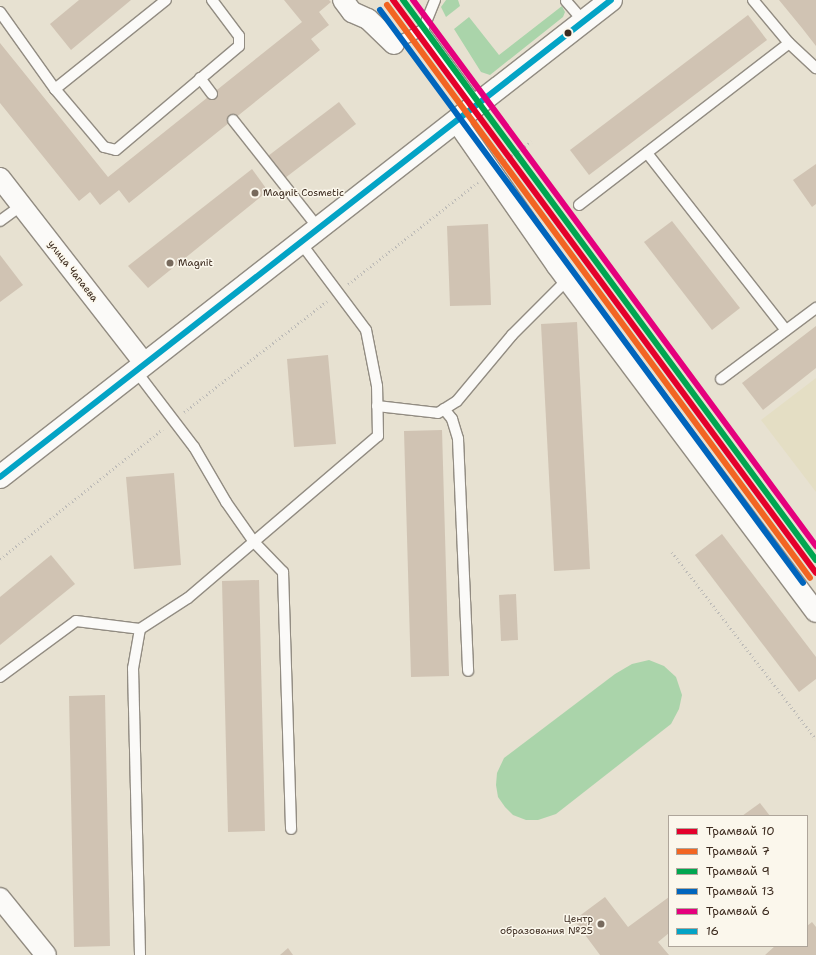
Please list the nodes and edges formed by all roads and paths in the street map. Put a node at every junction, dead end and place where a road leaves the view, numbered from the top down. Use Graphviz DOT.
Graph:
graph roads {
  1 [pos="166,0"];
  2 [pos="212,0"];
  3 [pos="343,0"];
  4 [pos="435,0"];
  5 [pos="611,0"];
  6 [pos="753,0"];
  7 [pos="566,1"];
  8 [pos="0,12"];
  9 [pos="584,22"];
  10 [pos="423,30"];
  11 [pos="789,43"];
  12 [pos="394,44"];
  13 [pos="816,68"];
  14 [pos="200,78"];
  15 [pos="55,89"];
  16 [pos="212,94"];
  17 [pos="478,105"];
  18 [pos="233,120"];
  19 [pos="457,122"];
  20 [pos="531,142"];
  21 [pos="647,153"];
  22 [pos="492,170"];
  23 [pos="0,178"];
  24 [pos="579,205"];
  25 [pos="21,206"];
  26 [pos="0,221"];
  27 [pos="320,229"];
  28 [pos="301,243"];
  29 [pos="567,280"];
  30 [pos="338,292"];
  31 [pos="816,308"];
  32 [pos="786,330"];
  33 [pos="141,368"];
  34 [pos="721,379"];
  35 [pos="377,406"];
  36 [pos="444,409"];
  37 [pos="174,420"];
  38 [pos="0,477"];
  39 [pos="254,542"];
  40 [pos="672,552"];
  41 [pos="0,559"];
  42 [pos="816,612"];
  43 [pos="140,628"];
  44 [pos="468,671"];
  45 [pos="0,677"];
  46 [pos="816,739"];
  47 [pos="291,829"];
  48 [pos="0,898"];
  49 [pos="46,955"];
  50 [pos="140,955"];
  1 -- 15 [label="lane"];
  2 -- 14 [label="lane"];
  3 -- 12 [label="street"];
  4 -- 10 [label="lane"];
  5 -- 9 [label="main road"];
  6 -- 11 [label="lane"];
  7 -- 9 [label="lane"];
  8 -- 15 [label="lane"];
  9 -- 17 [label="main road"];
  10 -- 12 [label="lane"];
  10 -- 17 [label="lane"];
  11 -- 13 [label="lane"];
  11 -- 21 [label="lane"];
  14 -- 15 [label="lane"];
  14 -- 16 [label="lane"];
  17 -- 19 [label="main road"];
  18 -- 27 [label="lane"];
  19 -- 22 [label="street"];
  19 -- 27 [label="main road"];
  20 -- 22 [label="path"];
  21 -- 24 [label="lane"];
  21 -- 32 [label="lane"];
  22 -- 29 [label="street"];
  22 -- 30 [label="path"];
  23 -- 25 [label="street, улица Чапаева"];
  25 -- 26 [label="lane"];
  25 -- 33 [label="street, улица Чапаева"];
  27 -- 28 [label="main road"];
  28 -- 30 [label="lane"];
  28 -- 33 [label="main road"];
  29 -- 36 [label="lane"];
  29 -- 42 [label="street"];
  30 -- 35 [label="lane"];
  30 -- 37 [label="path"];
  31 -- 32 [label="lane"];
  32 -- 34 [label="lane"];
  33 -- 37 [label="lane"];
  33 -- 38 [label="main road"];
  35 -- 36 [label="lane"];
  35 -- 39 [label="lane"];
  36 -- 44 [label="lane"];
  37 -- 39 [label="lane"];
  37 -- 41 [label="path"];
  39 -- 43 [label="lane"];
  39 -- 47 [label="lane"];
  40 -- 46 [label="path"];
  43 -- 45 [label="lane"];
  43 -- 50 [label="lane"];
  48 -- 49 [label="street"];
}
